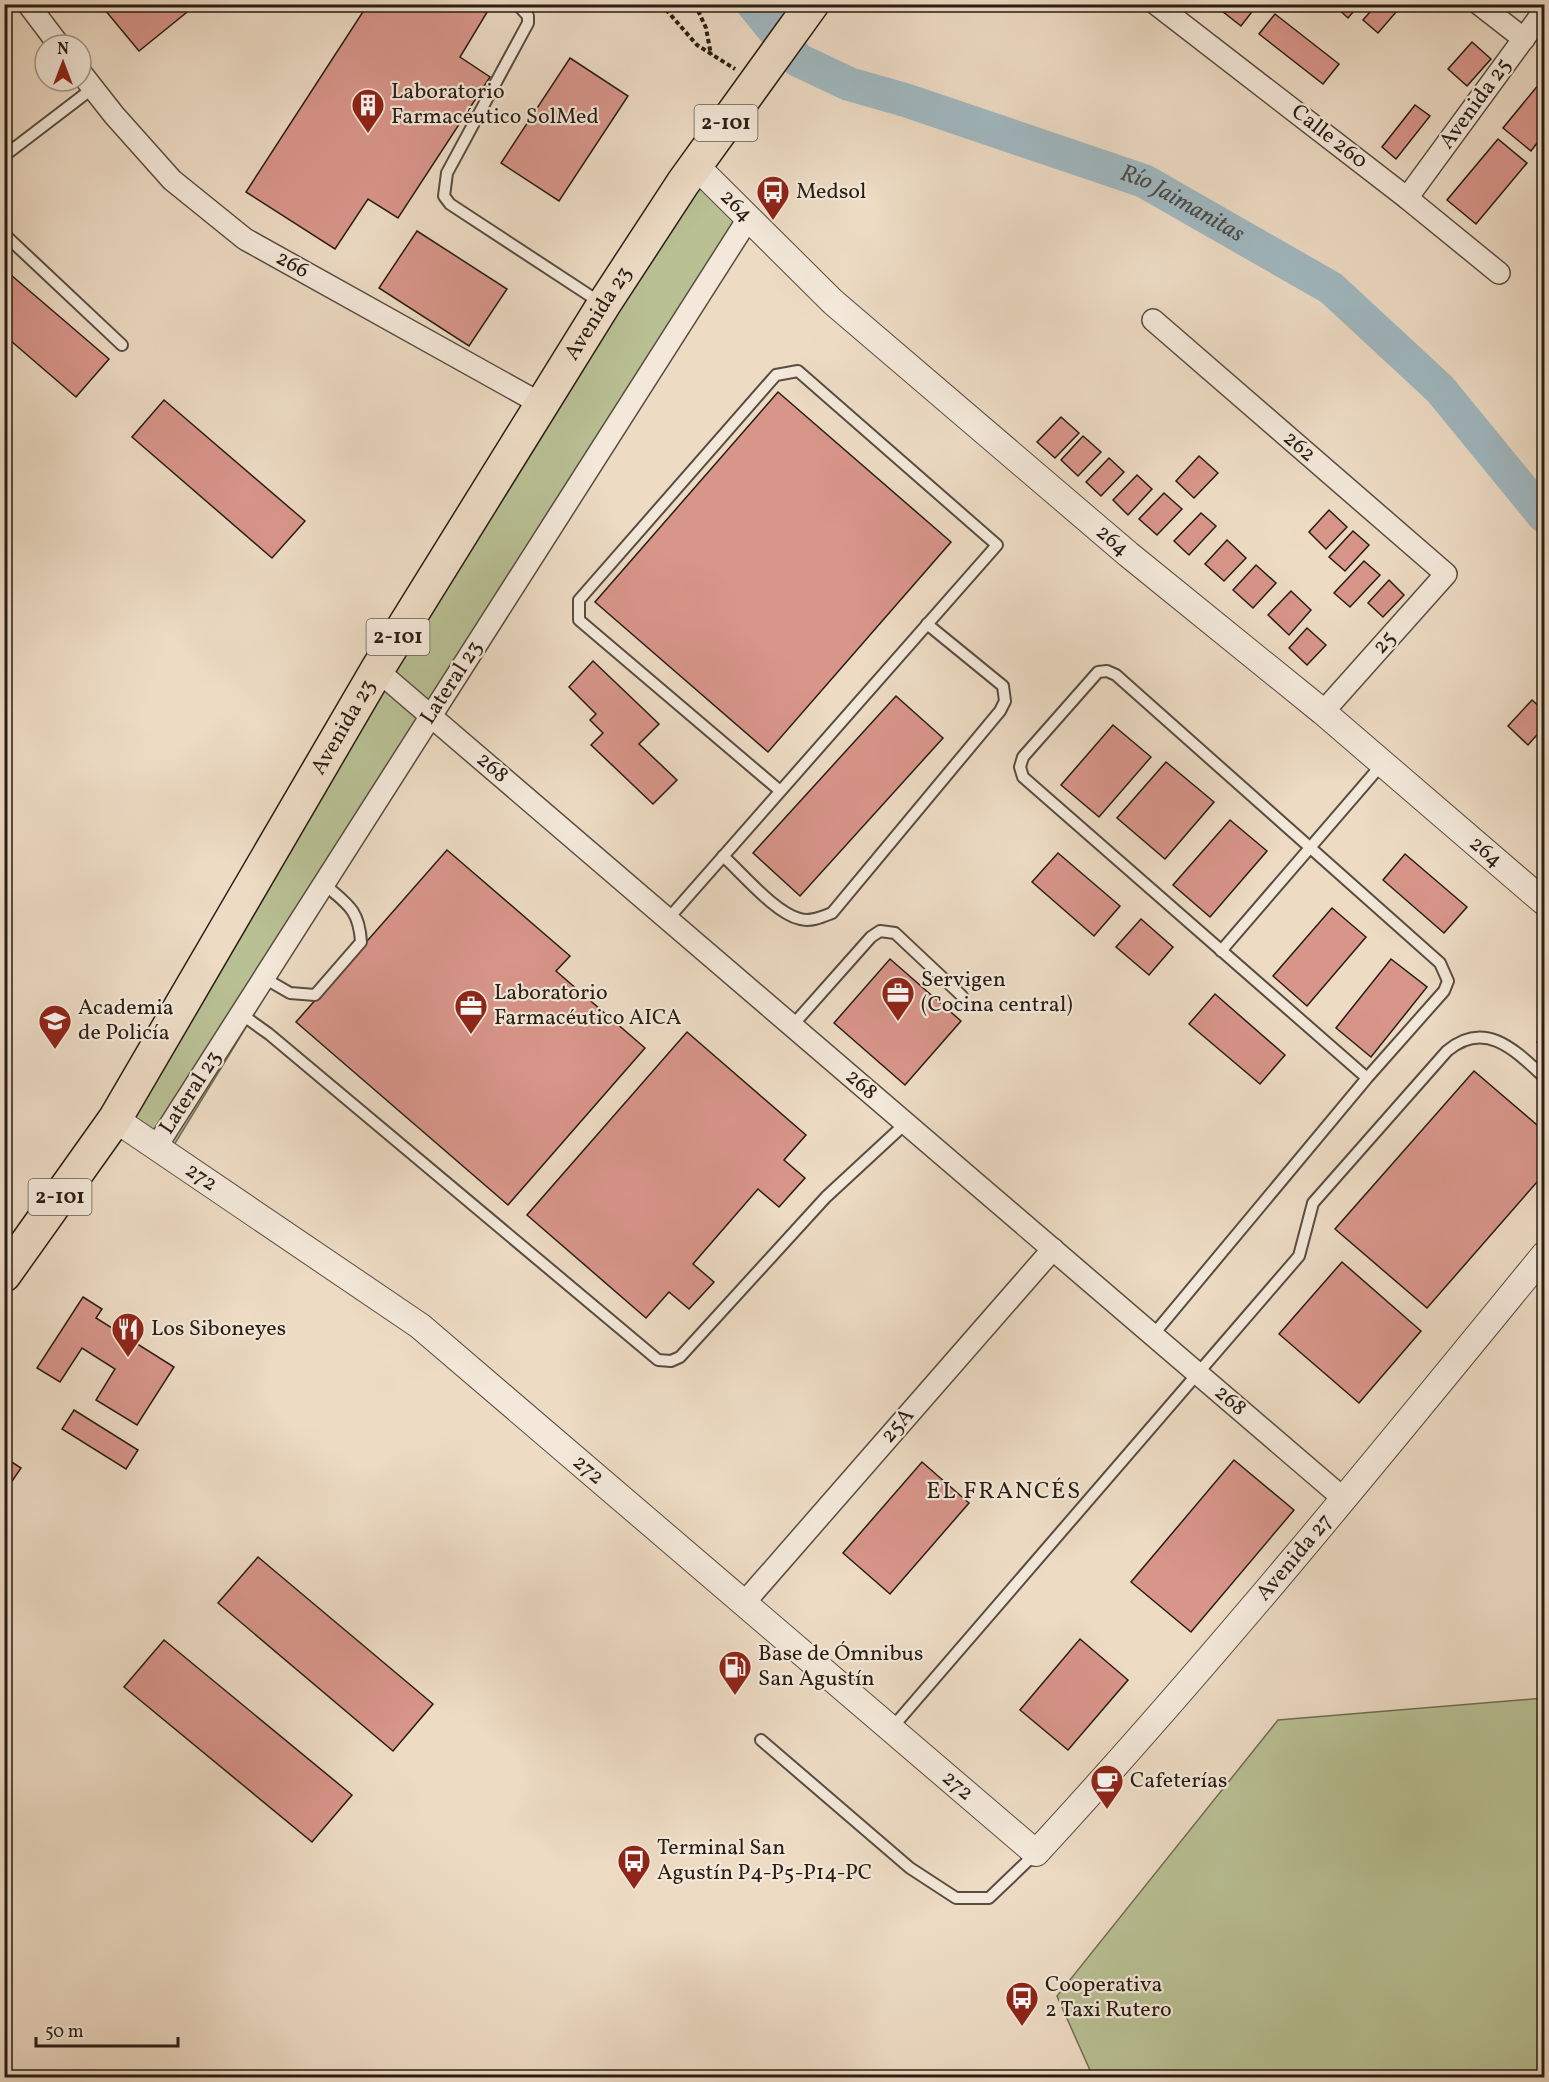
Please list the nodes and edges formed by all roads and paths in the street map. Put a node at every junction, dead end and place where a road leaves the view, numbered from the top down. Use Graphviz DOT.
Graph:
graph roads {
  1 [pos="27,4"];
  2 [pos="517,4"];
  3 [pos="661,4"];
  4 [pos="695,4"];
  5 [pos="812,4"];
  6 [pos="1156,4"];
  7 [pos="1479,4"];
  8 [pos="1545,11"];
  9 [pos="50,33"];
  10 [pos="1524,39"];
  11 [pos="712,55"];
  12 [pos="756,82"];
  13 [pos="93,87"];
  14 [pos="73,93"];
  15 [pos="4,156"];
  16 [pos="695,165"];
  17 [pos="1407,198"];
  18 [pos="748,219"];
  19 [pos="4,234"];
  20 [pos="1499,273"];
  21 [pos="604,304"];
  22 [pos="1153,320"];
  23 [pos="122,345"];
  24 [pos="543,405"];
  25 [pos="1446,574"];
  26 [pos="927,624"];
  27 [pos="377,670"];
  28 [pos="1323,712"];
  29 [pos="431,716"];
  30 [pos="1383,763"];
  31 [pos="779,790"];
  32 [pos="1310,848"];
  33 [pos="723,856"];
  34 [pos="324,884"];
  35 [pos="1545,902"];
  36 [pos="668,919"];
  37 [pos="1221,951"];
  38 [pos="264,978"];
  39 [pos="962,996"];
  40 [pos="241,1014"];
  41 [pos="792,1026"];
  42 [pos="1545,1077"];
  43 [pos="1367,1078"];
  44 [pos="115,1119"];
  45 [pos="906,1123"];
  46 [pos="156,1147"];
  47 [pos="1053,1249"];
  48 [pos="1545,1256"];
  49 [pos="4,1275"];
  50 [pos="1153,1335"];
  51 [pos="1197,1373"];
  52 [pos="1344,1499"];
  53 [pos="744,1603"];
  54 [pos="891,1729"];
  55 [pos="760,1740"];
  56 [pos="1036,1853"];
  1 -- 9 [label="street"];
  2 -- 21 [label="lane"];
  3 -- 11 [label="path"];
  4 -- 11 [label="path"];
  5 -- 12 [label="main road, Avenida 23 / 2-101"];
  6 -- 17 [label="street, Calle 260"];
  7 -- 10 [label="street"];
  8 -- 10 [label="street, Avenida 25"];
  10 -- 17 [label="street, Avenida 25"];
  11 -- 12 [label="path"];
  12 -- 16 [label="main road, Avenida 23 / 2-101"];
  13 -- 24 [label="street, 266"];
  14 -- 15 [label="lane"];
  16 -- 18 [label="street, 264"];
  16 -- 21 [label="main road, Avenida 23 / 2-101"];
  17 -- 20 [label="street, Calle 260"];
  18 -- 28 [label="street, 264"];
  18 -- 29 [label="street, Lateral 23"];
  19 -- 23 [label="lane"];
  21 -- 24 [label="main road, Avenida 23 / 2-101"];
  22 -- 25 [label="street, 262"];
  24 -- 27 [label="main road, Avenida 23 / 2-101"];
  25 -- 28 [label="street, 25"];
  26 -- 31 [label="lane"];
  26 -- 31 [label="lane"];
  26 -- 33 [label="lane"];
  27 -- 29 [label="street, 268"];
  27 -- 44 [label="main road, Avenida 23 / 2-101"];
  28 -- 30 [label="street, 264"];
  29 -- 34 [label="street, Lateral 23"];
  29 -- 36 [label="street, 268"];
  30 -- 32 [label="lane"];
  30 -- 35 [label="street, 264"];
  31 -- 33 [label="lane"];
  32 -- 37 [label="lane"];
  32 -- 37 [label="lane"];
  32 -- 43 [label="lane"];
  33 -- 36 [label="lane"];
  34 -- 38 [label="street, Lateral 23"];
  34 -- 38 [label="lane"];
  36 -- 41 [label="street, 268"];
  37 -- 43 [label="lane"];
  38 -- 40 [label="street, Lateral 23"];
  39 -- 41 [label="lane"];
  40 -- 45 [label="lane"];
  40 -- 46 [label="street, Lateral 23"];
  41 -- 45 [label="street, 268"];
  42 -- 51 [label="lane"];
  43 -- 50 [label="lane"];
  44 -- 46 [label="street, 272"];
  44 -- 49 [label="main road, Avenida 23 / 2-101"];
  45 -- 47 [label="street, 268"];
  46 -- 53 [label="street, 272"];
  47 -- 50 [label="street, 268"];
  47 -- 53 [label="street, 25A"];
  48 -- 52 [label="street, Avenida 27"];
  50 -- 51 [label="street, 268"];
  51 -- 52 [label="street, 268"];
  51 -- 54 [label="lane"];
  52 -- 56 [label="street, Avenida 27"];
  53 -- 54 [label="street, 272"];
  54 -- 56 [label="street, 272"];
  55 -- 56 [label="lane"];
}
